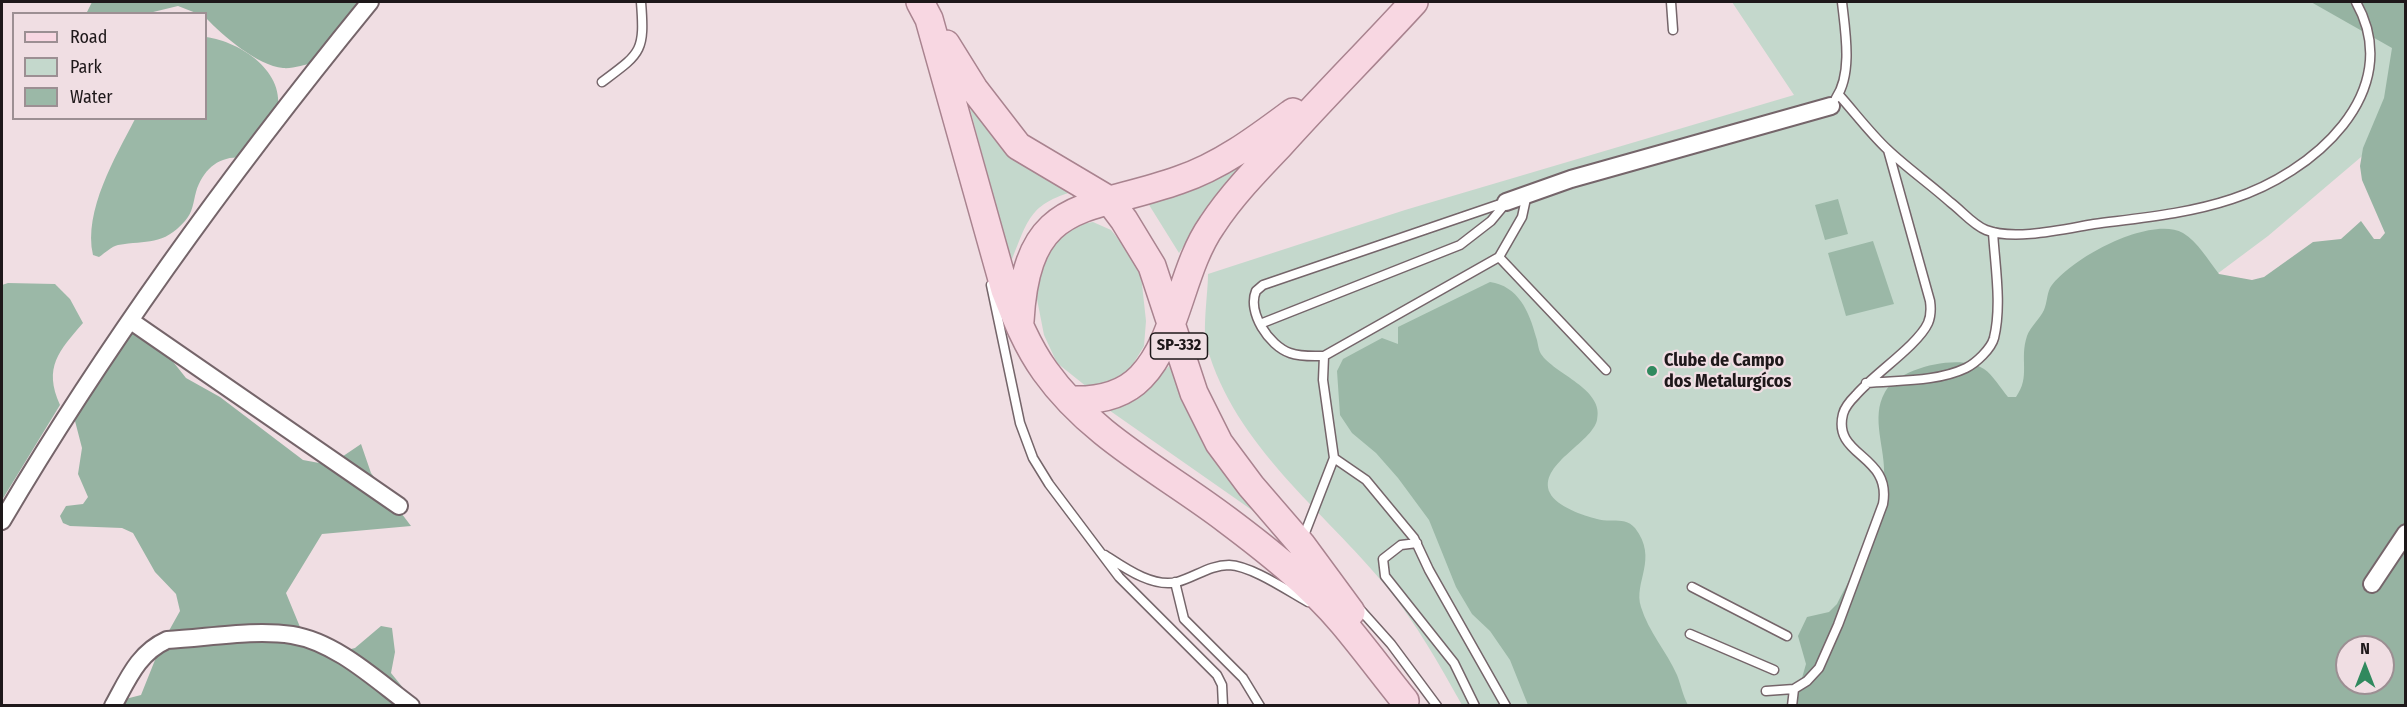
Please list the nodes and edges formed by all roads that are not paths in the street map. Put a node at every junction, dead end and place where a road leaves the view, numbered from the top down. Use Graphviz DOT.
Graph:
graph roads {
  1 [pos="370,2"];
  2 [pos="640,2"];
  3 [pos="1414,2"];
  4 [pos="1671,2"];
  5 [pos="1842,2"];
  6 [pos="2356,2"];
  7 [pos="925,10"];
  8 [pos="1673,30"];
  9 [pos="1341,78"];
  10 [pos="602,82"];
  11 [pos="1835,101"];
  12 [pos="1888,150"];
  13 [pos="1527,194"];
  14 [pos="1109,200"];
  15 [pos="1506,202"];
  16 [pos="982,210"];
  17 [pos="1993,232"];
  18 [pos="1499,257"];
  19 [pos="989,268"];
  20 [pos="990,278"];
  21 [pos="131,321"];
  22 [pos="1170,321"];
  23 [pos="1260,324"];
  24 [pos="1020,328"];
  25 [pos="1324,356"];
  26 [pos="1606,370"];
  27 [pos="1866,383"];
  28 [pos="1070,400"];
  29 [pos="1334,458"];
  30 [pos="399,506"];
  31 [pos="2,521"];
  32 [pos="2406,533"];
  33 [pos="1417,543"];
  34 [pos="1301,544"];
  35 [pos="1097,550"];
  36 [pos="1175,582"];
  37 [pos="2372,584"];
  38 [pos="1692,587"];
  39 [pos="1333,588"];
  40 [pos="1341,621"];
  41 [pos="1690,634"];
  42 [pos="1787,636"];
  43 [pos="1774,670"];
  44 [pos="1794,689"];
  45 [pos="1766,691"];
  46 [pos="1406,703"];
  47 [pos="113,705"];
  48 [pos="411,705"];
  49 [pos="1223,705"];
  50 [pos="1260,705"];
  51 [pos="1437,705"];
  52 [pos="1475,705"];
  53 [pos="1506,705"];
  54 [pos="1792,705"];
  1 -- 21 [label="street"];
  2 -- 10 [label="lane"];
  3 -- 9 [label="main road"];
  4 -- 8 [label="lane"];
  5 -- 11 [label="lane"];
  6 -- 17 [label="lane"];
  7 -- 14 [label="main road, SP-332"];
  7 -- 16 [label="main road, SP-332"];
  9 -- 14 [label="main road"];
  9 -- 22 [label="main road"];
  11 -- 12 [label="lane"];
  11 -- 13 [label="street"];
  12 -- 17 [label="lane"];
  12 -- 27 [label="lane"];
  13 -- 15 [label="street"];
  13 -- 18 [label="lane"];
  14 -- 22 [label="main road, SP-332"];
  14 -- 24 [label="main road"];
  15 -- 23 [label="lane"];
  15 -- 23 [label="lane"];
  16 -- 19 [label="lane"];
  16 -- 24 [label="main road, SP-332"];
  17 -- 27 [label="lane"];
  18 -- 25 [label="lane"];
  18 -- 26 [label="lane"];
  20 -- 35 [label="lane"];
  21 -- 30 [label="street"];
  21 -- 31 [label="street"];
  22 -- 28 [label="main road"];
  22 -- 34 [label="main road, SP-332"];
  23 -- 25 [label="lane"];
  24 -- 28 [label="main road, SP-332"];
  25 -- 29 [label="lane"];
  27 -- 44 [label="lane"];
  28 -- 40 [label="main road, SP-332"];
  29 -- 33 [label="lane"];
  29 -- 34 [label="lane"];
  32 -- 37 [label="street"];
  33 -- 52 [label="lane"];
  33 -- 53 [label="lane"];
  34 -- 39 [label="main road, SP-332"];
  35 -- 36 [label="lane"];
  35 -- 49 [label="lane"];
  36 -- 40 [label="lane"];
  36 -- 50 [label="lane"];
  38 -- 42 [label="lane"];
  39 -- 46 [label="main road, SP-332"];
  39 -- 51 [label="lane"];
  40 -- 46 [label="main road, SP-332"];
  41 -- 43 [label="lane"];
  44 -- 45 [label="lane"];
  44 -- 54 [label="lane"];
  47 -- 48 [label="street"];
}
